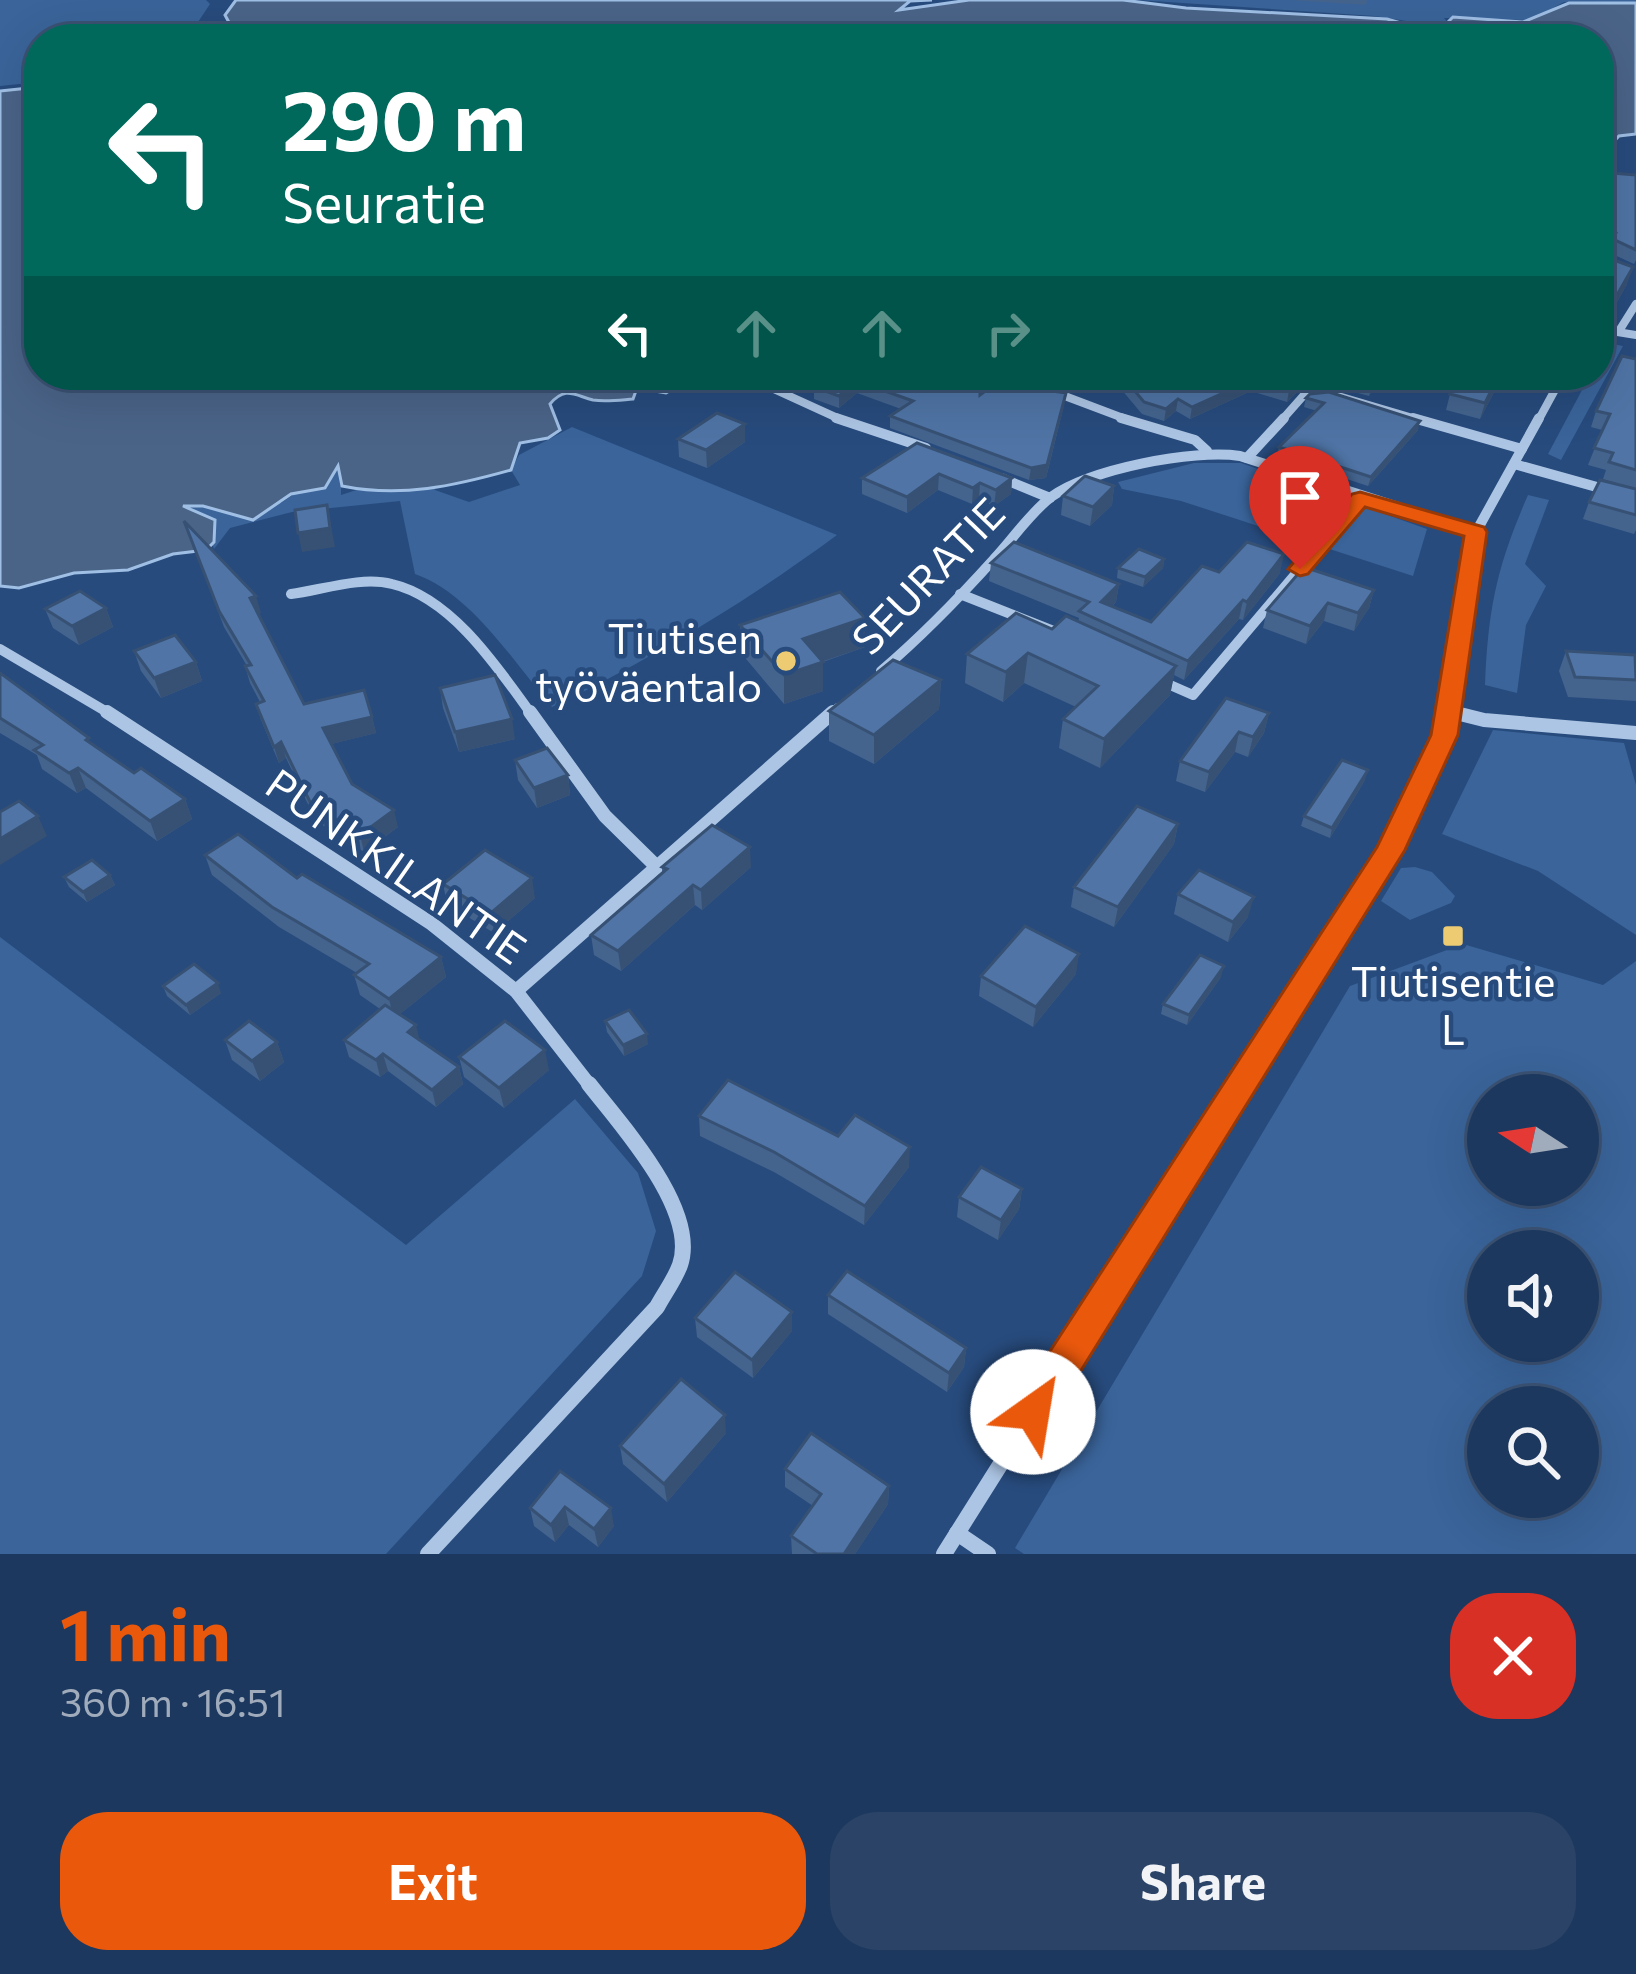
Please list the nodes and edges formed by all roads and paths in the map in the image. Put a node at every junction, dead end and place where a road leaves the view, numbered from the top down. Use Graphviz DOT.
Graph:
graph roads {
  1 [pos="1636,304"];
  2 [pos="1614,331"];
  3 [pos="1619,332"];
  4 [pos="1636,335"];
  5 [pos="774,390"];
  6 [pos="1056,390"];
  7 [pos="1555,390"];
  8 [pos="1522,449"];
  9 [pos="1208,451"];
  10 [pos="948,457"];
  11 [pos="1247,458"];
  12 [pos="1514,464"];
  13 [pos="989,473"];
  14 [pos="1050,498"];
  15 [pos="1360,498"];
  16 [pos="1636,498"];
  17 [pos="1476,532"];
  18 [pos="291,594"];
  19 [pos="960,594"];
  20 [pos="1075,640"];
  21 [pos="0,649"];
  22 [pos="1152,677"];
  23 [pos="870,680"];
  24 [pos="854,694"];
  25 [pos="1451,712"];
  26 [pos="1636,733"];
  27 [pos="657,867"];
  28 [pos="515,991"];
  29 [pos="957,1533"];
  30 [pos="428,1554"];
  31 [pos="944,1554"];
  32 [pos="988,1554"];
  1 -- 3 [label="street"];
  2 -- 3 [label="street"];
  3 -- 4 [label="street"];
  5 -- 10 [label="street"];
  6 -- 9 [label="street"];
  7 -- 8 [label="street"];
  8 -- 11 [label="street"];
  8 -- 12 [label="street"];
  9 -- 11 [label="street, SEURATIE"];
  9 -- 14 [label="street, SEURATIE"];
  11 -- 15 [label="street, SEURATIE"];
  12 -- 16 [label="street"];
  12 -- 17 [label="street"];
  13 -- 14 [label="street"];
  14 -- 19 [label="street, SEURATIE"];
  15 -- 17 [label="street, SEURATIE"];
  15 -- 22 [label="street"];
  17 -- 25 [label="street"];
  18 -- 27 [label="street"];
  19 -- 20 [label="street"];
  19 -- 23 [label="street, SEURATIE"];
  21 -- 28 [label="street, PUNKKILANTIE"];
  24 -- 27 [label="street, SEURATIE"];
  25 -- 26 [label="street"];
  25 -- 29 [label="street"];
  27 -- 28 [label="street, SEURATIE"];
  28 -- 30 [label="street, PUNKKILANTIE"];
  29 -- 31 [label="street"];
  29 -- 32 [label="street"];
}
